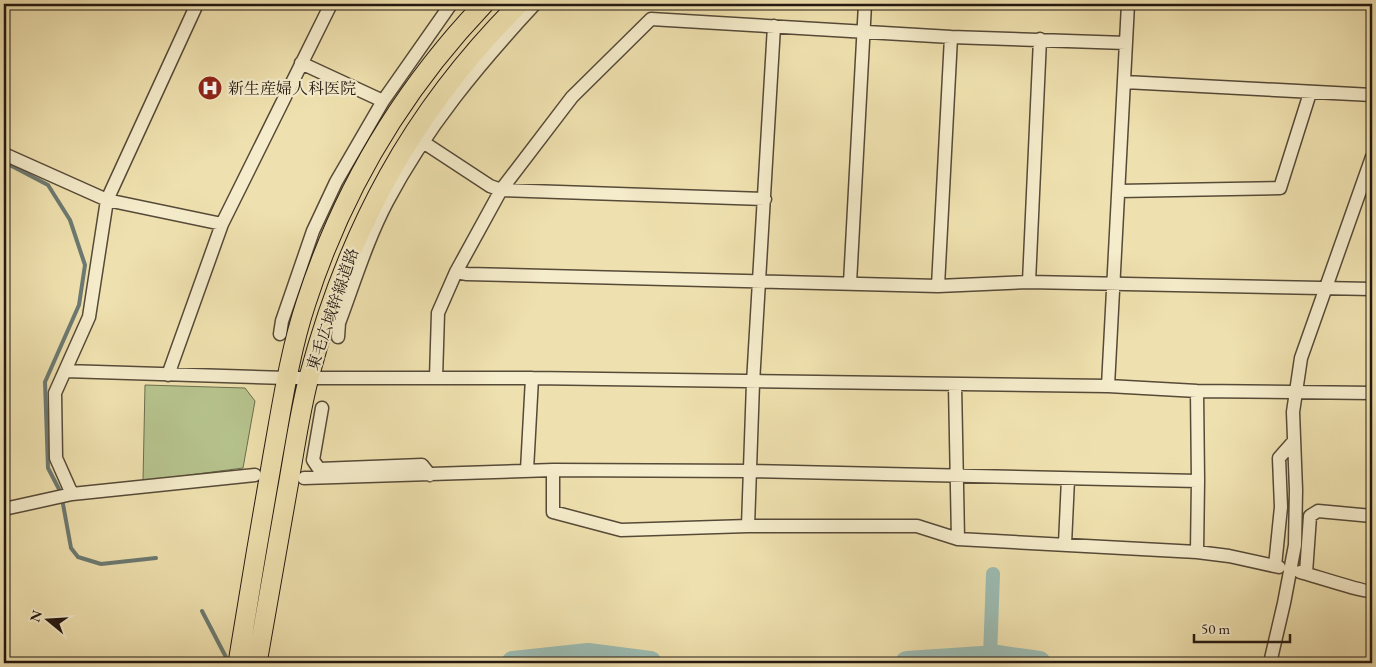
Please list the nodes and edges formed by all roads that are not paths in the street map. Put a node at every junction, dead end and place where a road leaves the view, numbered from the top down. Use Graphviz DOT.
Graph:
graph roads {
  1 [pos="197,4"];
  2 [pos="331,4"];
  3 [pos="451,4"];
  4 [pos="484,4"];
  5 [pos="519,4"];
  6 [pos="535,4"];
  7 [pos="865,4"];
  8 [pos="1128,4"];
  9 [pos="774,26"];
  10 [pos="864,30"];
  11 [pos="951,37"];
  12 [pos="1040,39"];
  13 [pos="1126,43"];
  14 [pos="440,53"];
  15 [pos="301,63"];
  16 [pos="407,66"];
  17 [pos="1125,82"];
  18 [pos="1310,93"];
  19 [pos="1372,95"];
  20 [pos="383,101"];
  21 [pos="423,142"];
  22 [pos="4,154"];
  23 [pos="1372,157"];
  24 [pos="1370,172"];
  25 [pos="501,190"];
  26 [pos="1119,191"];
  27 [pos="765,199"];
  28 [pos="107,200"];
  29 [pos="378,205"];
  30 [pos="222,224"];
  31 [pos="298,272"];
  32 [pos="456,272"];
  33 [pos="761,282"];
  34 [pos="1030,282"];
  35 [pos="850,283"];
  36 [pos="938,286"];
  37 [pos="1114,286"];
  38 [pos="1326,288"];
  39 [pos="1372,289"];
  40 [pos="305,305"];
  41 [pos="280,334"];
  42 [pos="338,337"];
  43 [pos="65,371"];
  44 [pos="168,375"];
  45 [pos="309,377"];
  46 [pos="287,378"];
  47 [pos="436,378"];
  48 [pos="532,378"];
  49 [pos="753,383"];
  50 [pos="955,385"];
  51 [pos="1108,386"];
  52 [pos="1197,391"];
  53 [pos="1296,391"];
  54 [pos="1372,393"];
  55 [pos="322,408"];
  56 [pos="1294,441"];
  57 [pos="527,470"];
  58 [pos="553,470"];
  59 [pos="750,471"];
  60 [pos="430,475"];
  61 [pos="255,476"];
  62 [pos="956,477"];
  63 [pos="304,478"];
  64 [pos="1068,479"];
  65 [pos="1198,481"];
  66 [pos="65,496"];
  67 [pos="4,509"];
  68 [pos="1372,516"];
  69 [pos="748,526"];
  70 [pos="958,539"];
  71 [pos="1065,544"];
  72 [pos="1197,552"];
  73 [pos="1372,592"];
  74 [pos="238,663"];
  75 [pos="257,663"];
  76 [pos="1270,663"];
  1 -- 28 [label="street"];
  2 -- 15 [label="street"];
  3 -- 16 [label="street"];
  4 -- 14 [label="highway, 東毛広域幹線道路"];
  5 -- 29 [label="highway, 東毛広域幹線道路"];
  6 -- 21 [label="street"];
  7 -- 10 [label="street"];
  8 -- 13 [label="street"];
  9 -- 10 [label="street"];
  9 -- 25 [label="street"];
  9 -- 27 [label="street"];
  10 -- 11 [label="street"];
  10 -- 35 [label="street"];
  11 -- 12 [label="street"];
  11 -- 36 [label="street"];
  12 -- 13 [label="street"];
  12 -- 34 [label="street"];
  13 -- 17 [label="street"];
  14 -- 16 [label="street"];
  14 -- 40 [label="highway, 東毛広域幹線道路"];
  15 -- 20 [label="street"];
  15 -- 30 [label="street"];
  16 -- 20 [label="street"];
  17 -- 18 [label="street"];
  17 -- 26 [label="street"];
  18 -- 19 [label="street"];
  18 -- 26 [label="street"];
  20 -- 31 [label="street"];
  21 -- 25 [label="street"];
  21 -- 29 [label="street"];
  22 -- 28 [label="street"];
  23 -- 24 [label="street"];
  24 -- 38 [label="street"];
  25 -- 27 [label="street"];
  25 -- 32 [label="street"];
  26 -- 37 [label="street"];
  27 -- 33 [label="street"];
  28 -- 30 [label="street"];
  28 -- 43 [label="street"];
  29 -- 42 [label="street"];
  29 -- 45 [label="highway, 東毛広域幹線道路"];
  30 -- 44 [label="street"];
  31 -- 40 [label="street"];
  31 -- 41 [label="street"];
  32 -- 33 [label="street"];
  32 -- 47 [label="street"];
  33 -- 35 [label="street"];
  33 -- 49 [label="street"];
  34 -- 36 [label="street"];
  34 -- 37 [label="street"];
  35 -- 36 [label="street"];
  37 -- 38 [label="street"];
  37 -- 51 [label="street"];
  38 -- 39 [label="street"];
  38 -- 53 [label="street"];
  40 -- 46 [label="highway, 東毛広域幹線道路"];
  43 -- 44 [label="street"];
  43 -- 66 [label="street"];
  44 -- 46 [label="street"];
  45 -- 46 [label="street"];
  45 -- 47 [label="street"];
  45 -- 75 [label="highway, 東毛広域幹線道路"];
  46 -- 74 [label="highway, 東毛広域幹線道路"];
  47 -- 48 [label="street"];
  48 -- 49 [label="street"];
  48 -- 57 [label="street"];
  49 -- 50 [label="street"];
  49 -- 59 [label="street"];
  50 -- 51 [label="street"];
  50 -- 62 [label="street"];
  51 -- 52 [label="street"];
  52 -- 53 [label="street"];
  52 -- 65 [label="street"];
  53 -- 54 [label="street"];
  53 -- 56 [label="street"];
  55 -- 60 [label="street"];
  56 -- 72 [label="street"];
  56 -- 76 [label="street"];
  57 -- 58 [label="street"];
  57 -- 60 [label="street"];
  58 -- 59 [label="street"];
  58 -- 69 [label="street"];
  59 -- 62 [label="street"];
  59 -- 69 [label="street"];
  60 -- 63 [label="street"];
  61 -- 66 [label="street"];
  62 -- 64 [label="street"];
  62 -- 70 [label="street"];
  64 -- 65 [label="street"];
  64 -- 71 [label="street"];
  65 -- 72 [label="street"];
  66 -- 67 [label="street"];
  68 -- 73 [label="street"];
  69 -- 70 [label="street"];
  70 -- 71 [label="street"];
  71 -- 72 [label="street"];
}
